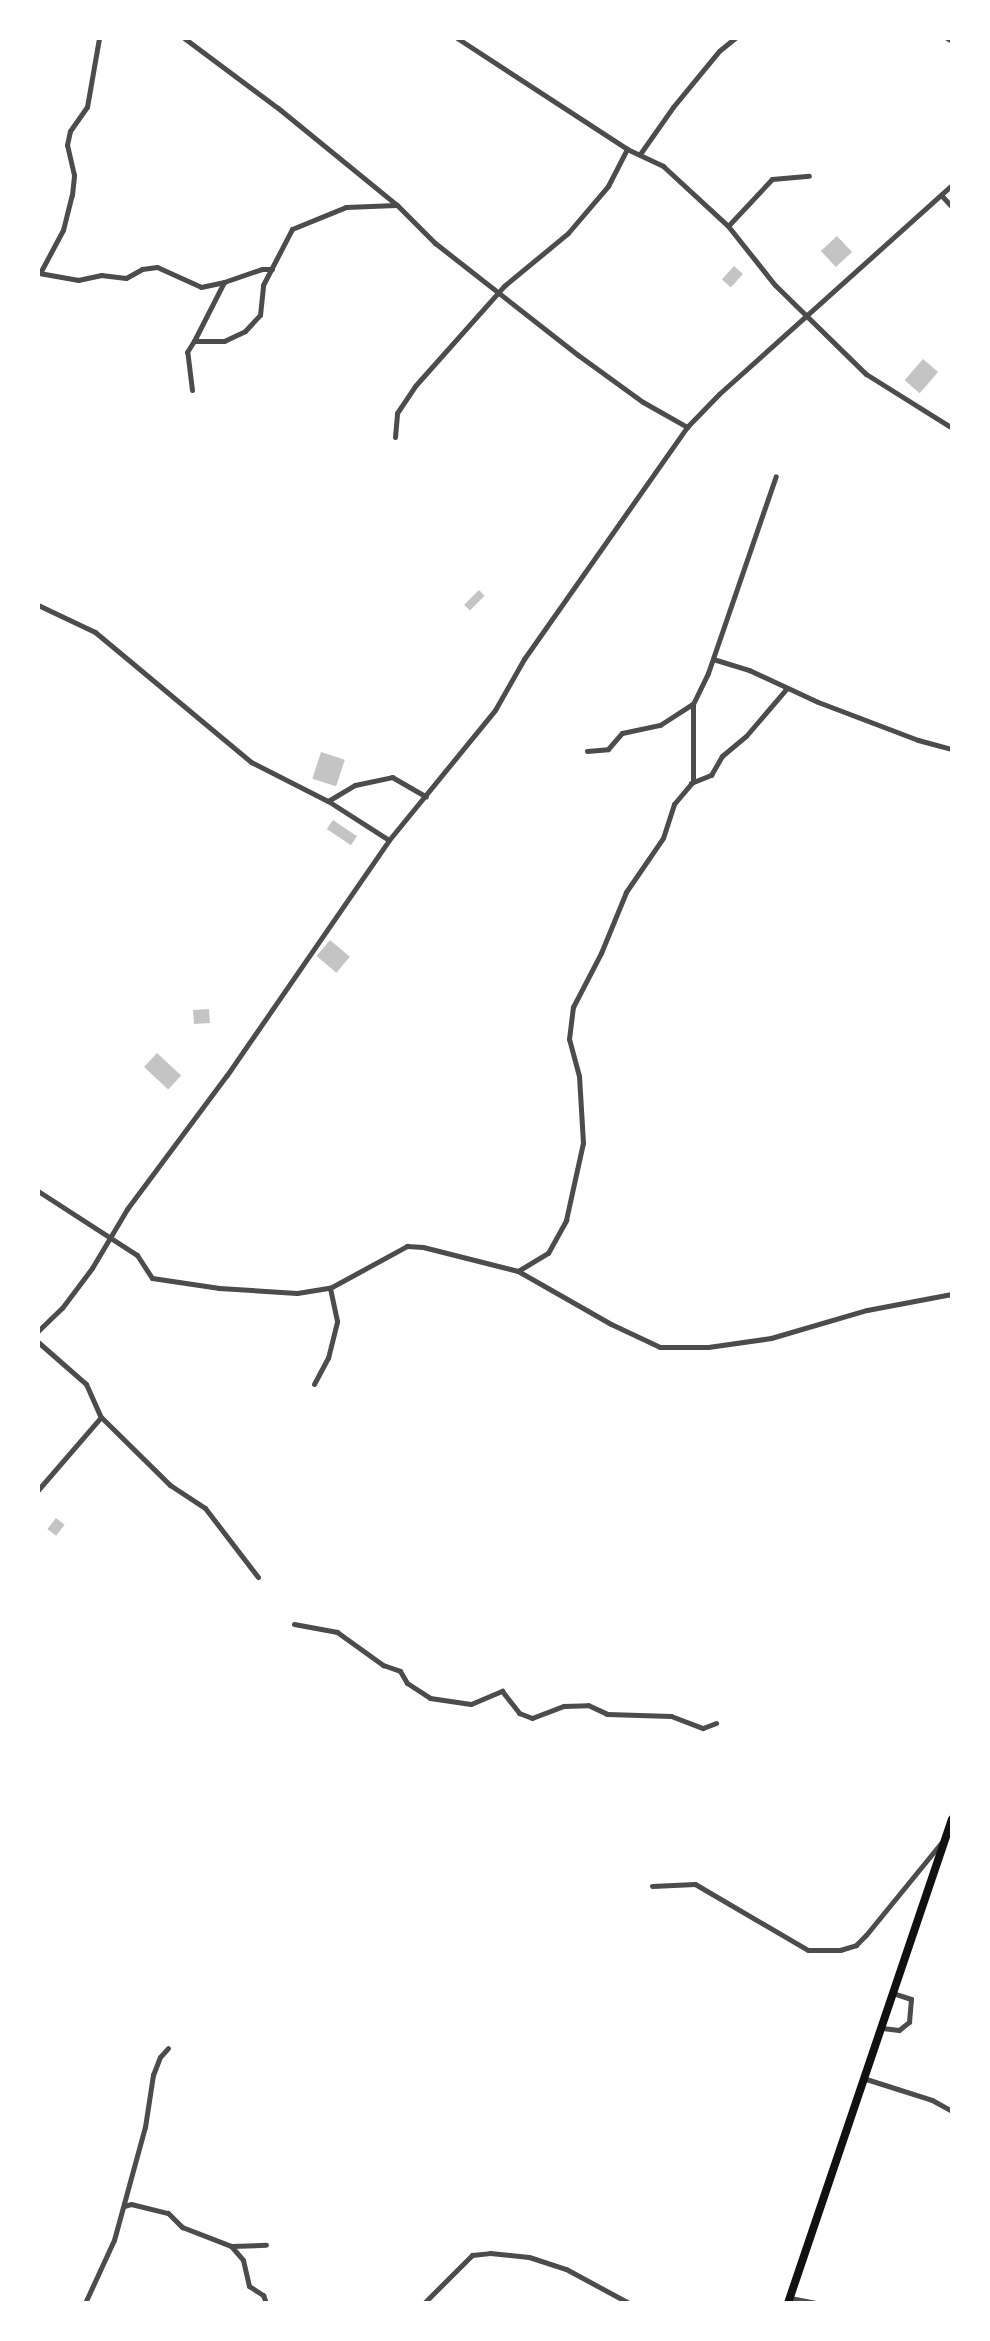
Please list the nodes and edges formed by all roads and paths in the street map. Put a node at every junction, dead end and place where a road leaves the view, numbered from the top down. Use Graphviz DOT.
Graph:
graph roads {
  1 [pos="99,38"];
  2 [pos="184,38"];
  3 [pos="457,38"];
  4 [pos="735,38"];
  5 [pos="627,149"];
  6 [pos="640,154"];
  7 [pos="809,176"];
  8 [pos="952,185"];
  9 [pos="941,195"];
  10 [pos="397,205"];
  11 [pos="952,207"];
  12 [pos="728,226"];
  13 [pos="272,269"];
  14 [pos="39,274"];
  15 [pos="224,282"];
  16 [pos="499,292"];
  17 [pos="807,317"];
  18 [pos="194,341"];
  19 [pos="192,390"];
  20 [pos="687,427"];
  21 [pos="952,428"];
  22 [pos="395,437"];
  23 [pos="776,476"];
  24 [pos="38,605"];
  25 [pos="713,659"];
  26 [pos="787,688"];
  27 [pos="693,704"];
  28 [pos="952,749"];
  29 [pos="587,751"];
  30 [pos="690,783"];
  31 [pos="426,797"];
  32 [pos="328,801"];
  33 [pos="389,840"];
  34 [pos="38,1191"];
  35 [pos="109,1237"];
  36 [pos="518,1271"];
  37 [pos="330,1288"];
  38 [pos="952,1294"];
  39 [pos="38,1331"];
  40 [pos="38,1342"];
  41 [pos="314,1384"];
  42 [pos="101,1417"];
  43 [pos="38,1490"];
  44 [pos="258,1577"];
  45 [pos="294,1624"];
  46 [pos="716,1723"];
  47 [pos="952,1819"];
  48 [pos="946,1835"];
  49 [pos="652,1886"];
  50 [pos="893,1993"];
  51 [pos="882,2028"];
  52 [pos="168,2048"];
  53 [pos="866,2079"];
  54 [pos="952,2111"];
  55 [pos="123,2206"];
  56 [pos="266,2245"];
  57 [pos="231,2246"];
  58 [pos="789,2300"];
  59 [pos="85,2303"];
  60 [pos="266,2303"];
  61 [pos="424,2303"];
  62 [pos="629,2303"];
  63 [pos="815,2303"];
  1 -- 14 [label="street"];
  2 -- 10 [label="street"];
  3 -- 5 [label="street"];
  4 -- 6 [label="street"];
  5 -- 6 [label="street"];
  5 -- 16 [label="street"];
  6 -- 12 [label="street"];
  7 -- 12 [label="street"];
  8 -- 9 [label="street"];
  9 -- 11 [label="street"];
  9 -- 17 [label="street"];
  10 -- 13 [label="street"];
  10 -- 16 [label="street"];
  12 -- 17 [label="street"];
  13 -- 15 [label="street"];
  13 -- 18 [label="street"];
  14 -- 15 [label="street"];
  15 -- 18 [label="street"];
  16 -- 20 [label="street"];
  16 -- 22 [label="street"];
  17 -- 20 [label="street"];
  17 -- 21 [label="street"];
  18 -- 19 [label="street"];
  20 -- 31 [label="street"];
  23 -- 25 [label="street"];
  24 -- 32 [label="street"];
  25 -- 26 [label="street"];
  25 -- 27 [label="street"];
  26 -- 28 [label="street"];
  26 -- 30 [label="street"];
  27 -- 29 [label="street"];
  27 -- 30 [label="street"];
  30 -- 36 [label="street"];
  31 -- 32 [label="street"];
  31 -- 33 [label="street"];
  32 -- 33 [label="street"];
  33 -- 35 [label="street"];
  34 -- 35 [label="street"];
  35 -- 37 [label="street"];
  35 -- 39 [label="street"];
  36 -- 37 [label="street"];
  36 -- 38 [label="street"];
  37 -- 41 [label="street"];
  40 -- 42 [label="street"];
  42 -- 43 [label="street"];
  42 -- 44 [label="street"];
  45 -- 46 [label="street"];
  47 -- 48 [label="highway"];
  48 -- 49 [label="street"];
  48 -- 50 [label="highway"];
  50 -- 51 [label="highway"];
  50 -- 51 [label="street"];
  51 -- 53 [label="highway"];
  52 -- 55 [label="street"];
  53 -- 54 [label="street"];
  53 -- 58 [label="highway"];
  55 -- 57 [label="street"];
  55 -- 59 [label="street"];
  56 -- 57 [label="street"];
  57 -- 60 [label="street"];
  58 -- 63 [label="street"];
  61 -- 62 [label="street"];
}
